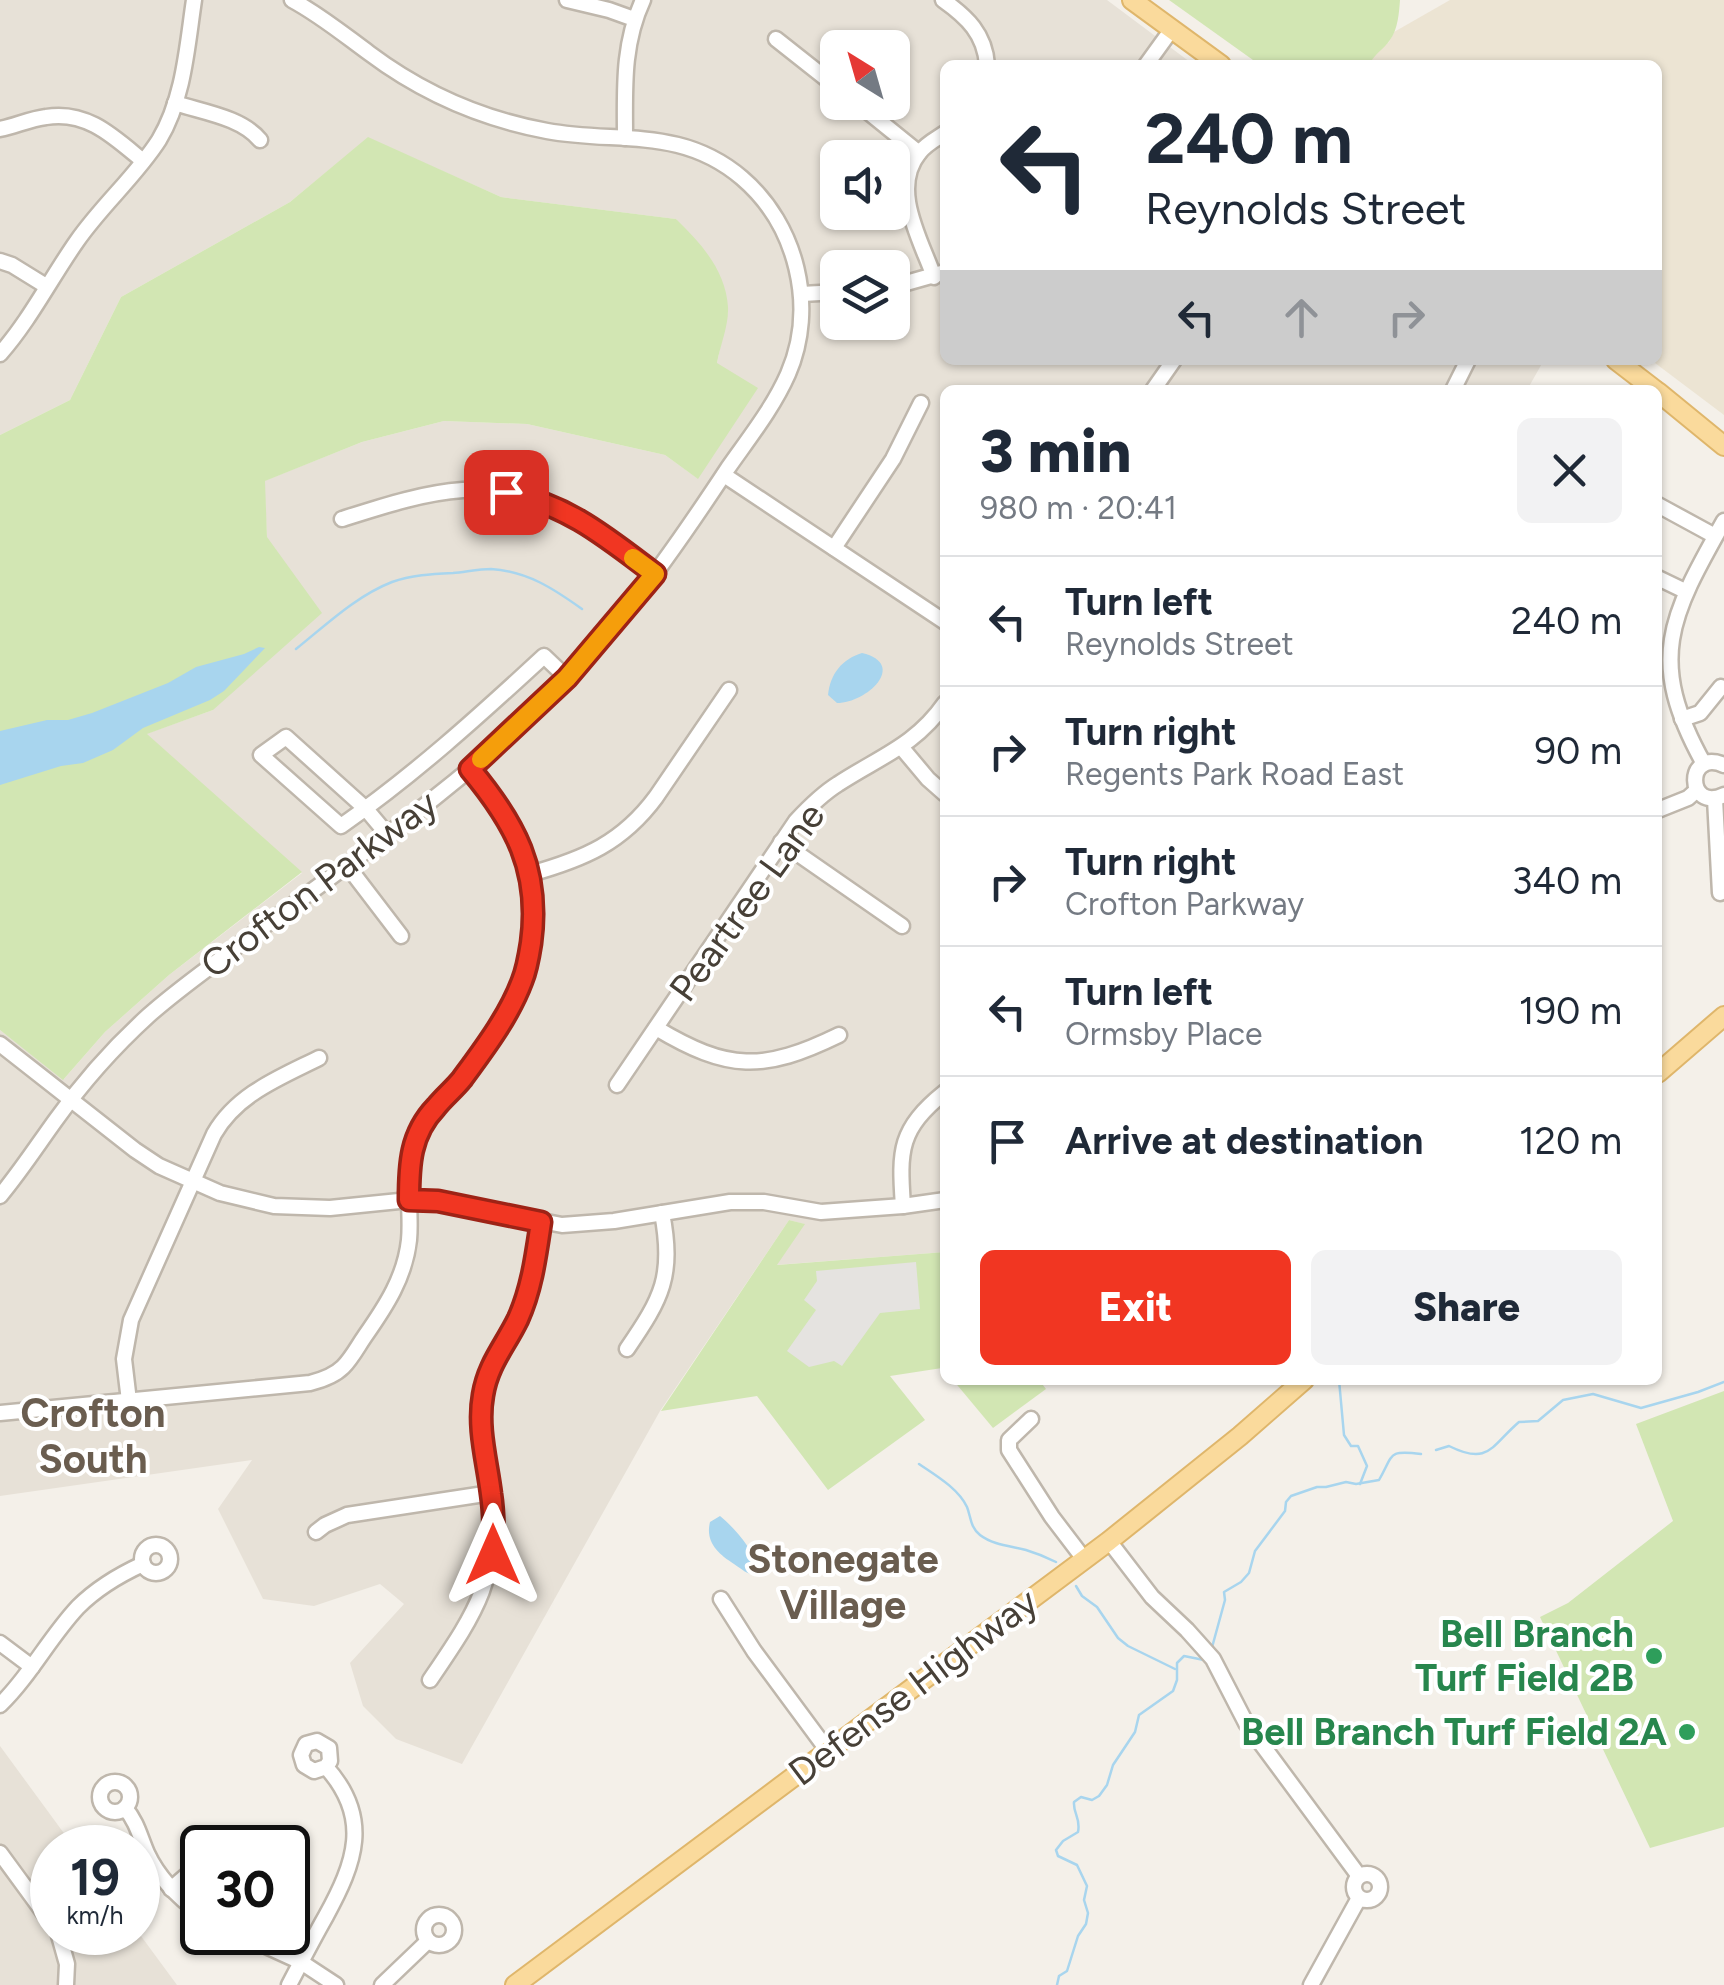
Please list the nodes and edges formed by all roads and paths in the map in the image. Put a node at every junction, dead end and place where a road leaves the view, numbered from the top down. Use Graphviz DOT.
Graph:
graph roads {
  1 [pos="194,0"];
  2 [pos="292,0"];
  3 [pos="568,0"];
  4 [pos="643,0"];
  5 [pos="942,0"];
  6 [pos="1132,0"];
  7 [pos="634,19"];
  8 [pos="1172,29"];
  9 [pos="776,39"];
  10 [pos="986,60"];
  11 [pos="1150,60"];
  12 [pos="1215,60"];
  13 [pos="820,74"];
  14 [pos="175,103"];
  15 [pos="878,120"];
  16 [pos="0,129"];
  17 [pos="940,137"];
  18 [pos="625,138"];
  19 [pos="260,140"];
  20 [pos="919,153"];
  21 [pos="143,162"];
  22 [pos="0,261"];
  23 [pos="939,274"];
  24 [pos="910,282"];
  25 [pos="46,286"];
  26 [pos="820,293"];
  27 [pos="802,294"];
  28 [pos="0,354"];
  29 [pos="1622,365"];
  30 [pos="1648,385"];
  31 [pos="1662,396"];
  32 [pos="921,403"];
  33 [pos="1724,446"];
  34 [pos="724,475"];
  35 [pos="1662,507"];
  36 [pos="342,519"];
  37 [pos="1724,521"];
  38 [pos="1715,536"];
  39 [pos="834,548"];
  40 [pos="655,574"];
  41 [pos="1662,580"];
  42 [pos="1686,591"];
  43 [pos="940,619"];
  44 [pos="1664,648"];
  45 [pos="567,678"];
  46 [pos="1722,687"];
  47 [pos="729,690"];
  48 [pos="940,709"];
  49 [pos="1682,720"];
  50 [pos="902,748"];
  51 [pos="1704,764"];
  52 [pos="1724,765"];
  53 [pos="470,769"];
  54 [pos="940,790"];
  55 [pos="1698,790"];
  56 [pos="1719,797"];
  57 [pos="1662,808"];
  58 [pos="366,809"];
  59 [pos="387,834"];
  60 [pos="782,842"];
  61 [pos="346,864"];
  62 [pos="530,874"];
  63 [pos="1720,893"];
  64 [pos="902,926"];
  65 [pos="400,936"];
  66 [pos="1724,1016"];
  67 [pos="656,1028"];
  68 [pos="839,1036"];
  69 [pos="0,1044"];
  70 [pos="319,1058"];
  71 [pos="1662,1070"];
  72 [pos="616,1085"];
  73 [pos="940,1096"];
  74 [pos="71,1100"];
  75 [pos="192,1183"];
  76 [pos="0,1196"];
  77 [pos="409,1200"];
  78 [pos="940,1201"];
  79 [pos="903,1206"];
  80 [pos="662,1213"];
  81 [pos="541,1222"];
  82 [pos="627,1349"];
  83 [pos="1298,1385"];
  84 [pos="128,1401"];
  85 [pos="0,1414"];
  86 [pos="1031,1418"];
  87 [pos="491,1493"];
  88 [pos="316,1532"];
  89 [pos="1110,1540"];
  90 [pos="1084,1560"];
  91 [pos="143,1564"];
  92 [pos="721,1599"];
  93 [pos="0,1643"];
  94 [pos="32,1667"];
  95 [pos="430,1680"];
  96 [pos="0,1705"];
  97 [pos="828,1750"];
  98 [pos="326,1766"];
  99 [pos="126,1808"];
  100 [pos="0,1853"];
  101 [pos="1359,1876"];
  102 [pos="180,1882"];
  103 [pos="172,1889"];
  104 [pos="30,1894"];
  105 [pos="180,1896"];
  106 [pos="1359,1898"];
  107 [pos="428,1941"];
  108 [pos="64,1955"];
  109 [pos="286,1955"];
  110 [pos="301,1962"];
  111 [pos="66,1985"];
  112 [pos="289,1985"];
  113 [pos="336,1985"];
  114 [pos="382,1985"];
  115 [pos="515,1985"];
  116 [pos="1311,1985"];
  1 -- 14 [label="street"];
  2 -- 18 [label="street, Crofton Parkway"];
  3 -- 7 [label="street"];
  4 -- 7 [label="street"];
  5 -- 10 [label="street"];
  6 -- 8 [label="main road"];
  7 -- 18 [label="street"];
  8 -- 11 [label="street"];
  8 -- 12 [label="main road"];
  9 -- 13 [label="street"];
  14 -- 19 [label="street"];
  14 -- 21 [label="street"];
  15 -- 20 [label="street"];
  16 -- 21 [label="street"];
  17 -- 20 [label="street"];
  18 -- 27 [label="street, Crofton Parkway"];
  20 -- 23 [label="street"];
  21 -- 25 [label="street"];
  22 -- 25 [label="street"];
  23 -- 24 [label="street"];
  25 -- 28 [label="street"];
  26 -- 27 [label="street"];
  27 -- 34 [label="street, Crofton Parkway"];
  29 -- 30 [label="main road"];
  31 -- 33 [label="main road"];
  32 -- 39 [label="street"];
  34 -- 39 [label="street"];
  34 -- 40 [label="street, Crofton Parkway"];
  35 -- 38 [label="street"];
  36 -- 40 [label="street"];
  37 -- 38 [label="street"];
  38 -- 42 [label="street"];
  39 -- 43 [label="street"];
  40 -- 45 [label="street, Crofton Parkway"];
  41 -- 42 [label="street"];
  42 -- 44 [label="street"];
  44 -- 49 [label="street"];
  45 -- 53 [label="street, Crofton Parkway"];
  45 -- 58 [label="street"];
  46 -- 49 [label="street"];
  47 -- 62 [label="street"];
  48 -- 50 [label="street, Peartree Lane"];
  49 -- 51 [label="street"];
  50 -- 54 [label="street"];
  50 -- 60 [label="street, Peartree Lane"];
  51 -- 52 [label="street"];
  51 -- 55 [label="street"];
  53 -- 59 [label="street, Crofton Parkway"];
  53 -- 62 [label="street"];
  55 -- 56 [label="street"];
  55 -- 57 [label="street"];
  56 -- 63 [label="street"];
  58 -- 58 [label="street"];
  58 -- 59 [label="street"];
  59 -- 61 [label="street, Crofton Parkway"];
  60 -- 64 [label="street"];
  60 -- 67 [label="street, Peartree Lane"];
  61 -- 65 [label="street"];
  61 -- 74 [label="street, Crofton Parkway"];
  62 -- 77 [label="street"];
  66 -- 71 [label="main road"];
  67 -- 68 [label="street"];
  67 -- 72 [label="street, Peartree Lane"];
  69 -- 74 [label="street"];
  70 -- 75 [label="street"];
  73 -- 79 [label="street"];
  74 -- 75 [label="street"];
  74 -- 76 [label="street, Crofton Parkway"];
  75 -- 77 [label="street"];
  75 -- 84 [label="street"];
  77 -- 81 [label="street"];
  77 -- 84 [label="street"];
  78 -- 79 [label="street"];
  79 -- 80 [label="street"];
  80 -- 81 [label="street"];
  80 -- 82 [label="street"];
  81 -- 87 [label="street"];
  83 -- 89 [label="main road, Defense Highway"];
  84 -- 85 [label="street"];
  86 -- 90 [label="street"];
  87 -- 88 [label="street"];
  87 -- 95 [label="street"];
  89 -- 90 [label="main road, Defense Highway"];
  89 -- 101 [label="street"];
  90 -- 97 [label="main road, Defense Highway"];
  91 -- 94 [label="street"];
  92 -- 97 [label="street"];
  93 -- 94 [label="street"];
  94 -- 96 [label="street"];
  97 -- 115 [label="main road, Defense Highway"];
  98 -- 110 [label="street"];
  99 -- 103 [label="street"];
  100 -- 104 [label="street"];
  101 -- 106 [label="street"];
  101 -- 106 [label="street"];
  102 -- 103 [label="street"];
  103 -- 105 [label="street"];
  106 -- 116 [label="street"];
  107 -- 114 [label="street"];
  108 -- 111 [label="street"];
  109 -- 110 [label="street"];
  110 -- 112 [label="street"];
  110 -- 113 [label="street"];
}
